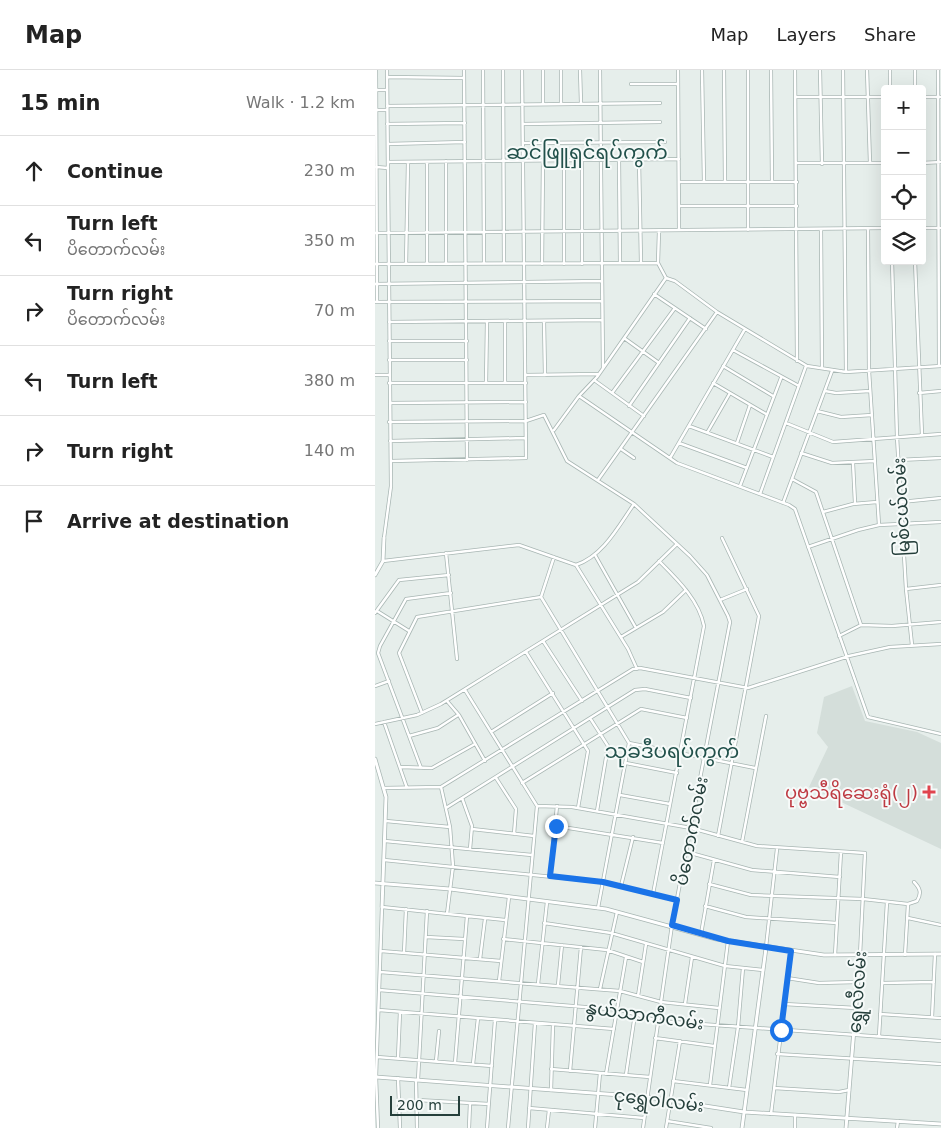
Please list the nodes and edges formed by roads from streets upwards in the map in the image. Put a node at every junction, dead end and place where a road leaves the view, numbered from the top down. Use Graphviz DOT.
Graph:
graph roads {
  1 [pos="387,70"];
  2 [pos="464,70"];
  3 [pos="483,70"];
  4 [pos="503,70"];
  5 [pos="522,70"];
  6 [pos="543,70"];
  7 [pos="561,70"];
  8 [pos="581,70"];
  9 [pos="600,70"];
  10 [pos="678,70"];
  11 [pos="702,70"];
  12 [pos="724,70"];
  13 [pos="749,70"];
  14 [pos="771,70"];
  15 [pos="795,70"];
  16 [pos="820,70"];
  17 [pos="843,70"];
  18 [pos="867,70"];
  19 [pos="890,70"];
  20 [pos="915,70"];
  21 [pos="938,70"];
  22 [pos="376,71"];
  23 [pos="387,77"];
  24 [pos="465,78"];
  25 [pos="631,84"];
  26 [pos="678,84"];
  27 [pos="890,85"];
  28 [pos="915,85"];
  29 [pos="376,90"];
  30 [pos="387,90"];
  31 [pos="926,96"];
  32 [pos="940,96"];
  33 [pos="796,97"];
  34 [pos="820,97"];
  35 [pos="843,97"];
  36 [pos="868,97"];
  37 [pos="881,97"];
  38 [pos="600,103"];
  39 [pos="660,103"];
  40 [pos="483,104"];
  41 [pos="503,104"];
  42 [pos="543,104"];
  43 [pos="561,104"];
  44 [pos="581,104"];
  45 [pos="465,105"];
  46 [pos="522,105"];
  47 [pos="387,108"];
  48 [pos="376,110"];
  49 [pos="660,122"];
  50 [pos="600,123"];
  51 [pos="387,124"];
  52 [pos="465,124"];
  53 [pos="523,124"];
  54 [pos="376,129"];
  55 [pos="465,142"];
  56 [pos="665,142"];
  57 [pos="523,143"];
  58 [pos="600,143"];
  59 [pos="388,144"];
  60 [pos="376,149"];
  61 [pos="619,159"];
  62 [pos="639,159"];
  63 [pos="679,159"];
  64 [pos="484,160"];
  65 [pos="504,160"];
  66 [pos="523,160"];
  67 [pos="543,160"];
  68 [pos="564,160"];
  69 [pos="582,160"];
  70 [pos="600,160"];
  71 [pos="446,161"];
  72 [pos="465,161"];
  73 [pos="388,162"];
  74 [pos="407,162"];
  75 [pos="427,162"];
  76 [pos="940,162"];
  77 [pos="797,163"];
  78 [pos="845,163"];
  79 [pos="870,163"];
  80 [pos="881,163"];
  81 [pos="926,163"];
  82 [pos="822,164"];
  83 [pos="376,167"];
  84 [pos="388,168"];
  85 [pos="679,182"];
  86 [pos="704,182"];
  87 [pos="725,182"];
  88 [pos="772,182"];
  89 [pos="797,182"];
  90 [pos="749,183"];
  91 [pos="679,206"];
  92 [pos="748,206"];
  93 [pos="797,206"];
  94 [pos="868,228"];
  95 [pos="881,228"];
  96 [pos="926,228"];
  97 [pos="940,228"];
  98 [pos="797,229"];
  99 [pos="821,229"];
  100 [pos="845,229"];
  101 [pos="659,230"];
  102 [pos="679,230"];
  103 [pos="748,230"];
  104 [pos="485,231"];
  105 [pos="582,231"];
  106 [pos="601,231"];
  107 [pos="620,231"];
  108 [pos="640,231"];
  109 [pos="447,232"];
  110 [pos="467,232"];
  111 [pos="504,232"];
  112 [pos="524,232"];
  113 [pos="542,232"];
  114 [pos="564,232"];
  115 [pos="376,233"];
  116 [pos="389,233"];
  117 [pos="407,233"];
  118 [pos="427,233"];
  119 [pos="602,263"];
  120 [pos="621,263"];
  121 [pos="641,263"];
  122 [pos="658,263"];
  123 [pos="376,264"];
  124 [pos="389,264"];
  125 [pos="406,264"];
  126 [pos="427,264"];
  127 [pos="446,264"];
  128 [pos="484,264"];
  129 [pos="503,264"];
  130 [pos="524,264"];
  131 [pos="542,264"];
  132 [pos="564,264"];
  133 [pos="582,264"];
  134 [pos="467,265"];
  135 [pos="892,265"];
  136 [pos="915,265"];
  137 [pos="666,278"];
  138 [pos="602,281"];
  139 [pos="467,283"];
  140 [pos="524,283"];
  141 [pos="376,284"];
  142 [pos="389,284"];
  143 [pos="654,294"];
  144 [pos="524,301"];
  145 [pos="602,301"];
  146 [pos="376,302"];
  147 [pos="389,302"];
  148 [pos="467,302"];
  149 [pos="675,308"];
  150 [pos="717,312"];
  151 [pos="690,318"];
  152 [pos="602,320"];
  153 [pos="505,321"];
  154 [pos="524,321"];
  155 [pos="544,321"];
  156 [pos="389,322"];
  157 [pos="467,322"];
  158 [pos="487,322"];
  159 [pos="705,329"];
  160 [pos="745,329"];
  161 [pos="624,338"];
  162 [pos="389,341"];
  163 [pos="467,341"];
  164 [pos="733,350"];
  165 [pos="644,351"];
  166 [pos="389,360"];
  167 [pos="467,360"];
  168 [pos="797,361"];
  169 [pos="659,363"];
  170 [pos="723,366"];
  171 [pos="807,366"];
  172 [pos="940,366"];
  173 [pos="917,367"];
  174 [pos="603,368"];
  175 [pos="822,368"];
  176 [pos="894,369"];
  177 [pos="832,370"];
  178 [pos="869,371"];
  179 [pos="846,372"];
  180 [pos="599,374"];
  181 [pos="375,375"];
  182 [pos="389,375"];
  183 [pos="526,375"];
  184 [pos="545,375"];
  185 [pos="781,378"];
  186 [pos="594,380"];
  187 [pos="389,383"];
  188 [pos="467,383"];
  189 [pos="486,383"];
  190 [pos="505,383"];
  191 [pos="526,383"];
  192 [pos="713,383"];
  193 [pos="799,386"];
  194 [pos="825,391"];
  195 [pos="870,391"];
  196 [pos="941,391"];
  197 [pos="612,393"];
  198 [pos="730,393"];
  199 [pos="919,393"];
  200 [pos="579,396"];
  201 [pos="773,396"];
  202 [pos="467,402"];
  203 [pos="526,402"];
  204 [pos="389,403"];
  205 [pos="750,405"];
  206 [pos="629,406"];
  207 [pos="817,411"];
  208 [pos="766,414"];
  209 [pos="872,415"];
  210 [pos="644,416"];
  211 [pos="467,421"];
  212 [pos="526,421"];
  213 [pos="389,422"];
  214 [pos="786,423"];
  215 [pos="689,426"];
  216 [pos="554,430"];
  217 [pos="707,432"];
  218 [pos="632,433"];
  219 [pos="809,433"];
  220 [pos="941,434"];
  221 [pos="922,435"];
  222 [pos="897,436"];
  223 [pos="525,438"];
  224 [pos="873,438"];
  225 [pos="467,439"];
  226 [pos="390,440"];
  227 [pos="679,442"];
  228 [pos="737,444"];
  229 [pos="621,449"];
  230 [pos="754,450"];
  231 [pos="801,453"];
  232 [pos="773,457"];
  233 [pos="634,458"];
  234 [pos="670,458"];
  235 [pos="941,458"];
  236 [pos="467,460"];
  237 [pos="898,460"];
  238 [pos="391,461"];
  239 [pos="875,461"];
  240 [pos="853,463"];
  241 [pos="747,468"];
  242 [pos="792,479"];
  243 [pos="598,480"];
  244 [pos="740,486"];
  245 [pos="760,494"];
  246 [pos="941,498"];
  247 [pos="877,502"];
  248 [pos="901,502"];
  249 [pos="783,503"];
  250 [pos="855,503"];
  251 [pos="635,504"];
  252 [pos="823,512"];
  253 [pos="941,522"];
  254 [pos="902,524"];
  255 [pos="879,525"];
  256 [pos="384,538"];
  257 [pos="722,538"];
  258 [pos="833,539"];
  259 [pos="677,544"];
  260 [pos="808,547"];
  261 [pos="446,553"];
  262 [pos="595,555"];
  263 [pos="553,557"];
  264 [pos="383,561"];
  265 [pos="659,561"];
  266 [pos="576,565"];
  267 [pos="375,575"];
  268 [pos="449,575"];
  269 [pos="941,586"];
  270 [pos="747,589"];
  271 [pos="906,589"];
  272 [pos="686,590"];
  273 [pos="451,593"];
  274 [pos="617,595"];
  275 [pos="541,597"];
  276 [pos="720,600"];
  277 [pos="601,605"];
  278 [pos="375,611"];
  279 [pos="453,612"];
  280 [pos="394,621"];
  281 [pos="941,622"];
  282 [pos="911,625"];
  283 [pos="861,626"];
  284 [pos="636,628"];
  285 [pos="561,629"];
  286 [pos="409,631"];
  287 [pos="839,636"];
  288 [pos="621,637"];
  289 [pos="543,641"];
  290 [pos="941,644"];
  291 [pos="912,645"];
  292 [pos="526,652"];
  293 [pos="846,657"];
  294 [pos="457,659"];
  295 [pos="637,668"];
  296 [pos="695,678"];
  297 [pos="389,681"];
  298 [pos="719,683"];
  299 [pos="375,686"];
  300 [pos="745,688"];
  301 [pos="465,690"];
  302 [pos="599,691"];
  303 [pos="553,693"];
  304 [pos="691,698"];
  305 [pos="447,701"];
  306 [pos="582,701"];
  307 [pos="608,707"];
  308 [pos="565,711"];
  309 [pos="422,712"];
  310 [pos="459,715"];
  311 [pos="766,716"];
  312 [pos="403,718"];
  313 [pos="590,718"];
  314 [pos="687,718"];
  315 [pos="383,722"];
  316 [pos="618,723"];
  317 [pos="375,724"];
  318 [pos="575,729"];
  319 [pos="491,732"];
  320 [pos="601,734"];
  321 [pos="941,734"];
  322 [pos="409,736"];
  323 [pos="629,743"];
  324 [pos="475,744"];
  325 [pos="584,744"];
  326 [pos="502,751"];
  327 [pos="681,754"];
  328 [pos="375,759"];
  329 [pos="704,759"];
  330 [pos="485,761"];
  331 [pos="626,763"];
  332 [pos="732,764"];
  333 [pos="400,767"];
  334 [pos="513,767"];
  335 [pos="421,768"];
  336 [pos="755,768"];
  337 [pos="677,773"];
  338 [pos="495,778"];
  339 [pos="522,782"];
  340 [pos="441,787"];
  341 [pos="384,788"];
  342 [pos="407,788"];
  343 [pos="620,795"];
  344 [pos="461,798"];
  345 [pos="671,804"];
  346 [pos="537,806"];
  347 [pos="557,806"];
  348 [pos="446,808"];
  349 [pos="578,808"];
  350 [pos="597,812"];
  351 [pos="617,815"];
  352 [pos="386,821"];
  353 [pos="667,824"];
  354 [pos="556,826"];
  355 [pos="450,827"];
  356 [pos="691,828"];
  357 [pos="472,829"];
  358 [pos="514,834"];
  359 [pos="613,834"];
  360 [pos="534,836"];
  361 [pos="718,836"];
  362 [pos="633,838"];
  363 [pos="385,842"];
  364 [pos="742,842"];
  365 [pos="663,843"];
  366 [pos="450,846"];
  367 [pos="469,849"];
  368 [pos="777,849"];
  369 [pos="687,852"];
  370 [pos="841,852"];
  371 [pos="532,855"];
  372 [pos="385,860"];
  373 [pos="714,860"];
  374 [pos="453,866"];
  375 [pos="774,873"];
  376 [pos="530,874"];
  377 [pos="550,876"];
  378 [pos="840,877"];
  379 [pos="603,882"];
  380 [pos="914,882"];
  381 [pos="375,883"];
  382 [pos="384,884"];
  383 [pos="709,884"];
  384 [pos="621,886"];
  385 [pos="450,889"];
  386 [pos="653,894"];
  387 [pos="772,895"];
  388 [pos="509,898"];
  389 [pos="839,898"];
  390 [pos="863,899"];
  391 [pos="527,900"];
  392 [pos="677,900"];
  393 [pos="547,902"];
  394 [pos="887,902"];
  395 [pos="909,904"];
  396 [pos="705,906"];
  397 [pos="382,907"];
  398 [pos="598,908"];
  399 [pos="406,909"];
  400 [pos="427,911"];
  401 [pos="617,911"];
  402 [pos="447,914"];
  403 [pos="467,916"];
  404 [pos="485,918"];
  405 [pos="769,918"];
  406 [pos="908,918"];
  407 [pos="505,920"];
  408 [pos="544,923"];
  409 [pos="837,923"];
  410 [pos="672,925"];
  411 [pos="941,925"];
  412 [pos="611,933"];
  413 [pos="701,934"];
  414 [pos="426,936"];
  415 [pos="464,939"];
  416 [pos="503,939"];
  417 [pos="523,941"];
  418 [pos="728,941"];
  419 [pos="542,943"];
  420 [pos="646,944"];
  421 [pos="562,945"];
  422 [pos="581,947"];
  423 [pos="766,948"];
  424 [pos="607,950"];
  425 [pos="381,951"];
  426 [pos="669,951"];
  427 [pos="791,951"];
  428 [pos="404,953"];
  429 [pos="935,954"];
  430 [pos="941,954"];
  431 [pos="425,955"];
  432 [pos="835,955"];
  433 [pos="860,955"];
  434 [pos="885,955"];
  435 [pos="905,955"];
  436 [pos="626,956"];
  437 [pos="692,957"];
  438 [pos="462,958"];
  439 [pos="480,959"];
  440 [pos="501,961"];
  441 [pos="643,962"];
  442 [pos="725,966"];
  443 [pos="743,968"];
  444 [pos="763,970"];
  445 [pos="380,972"];
  446 [pos="424,975"];
  447 [pos="460,978"];
  448 [pos="787,978"];
  449 [pos="499,981"];
  450 [pos="519,982"];
  451 [pos="859,982"];
  452 [pos="933,982"];
  453 [pos="883,983"];
  454 [pos="538,984"];
  455 [pos="558,986"];
  456 [pos="577,987"];
  457 [pos="600,989"];
  458 [pos="379,990"];
  459 [pos="620,991"];
  460 [pos="422,994"];
  461 [pos="638,996"];
  462 [pos="459,997"];
  463 [pos="517,1001"];
  464 [pos="661,1002"];
  465 [pos="685,1004"];
  466 [pos="784,1004"];
  467 [pos="575,1006"];
  468 [pos="719,1008"];
  469 [pos="856,1008"];
  470 [pos="379,1010"];
  471 [pos="617,1010"];
  472 [pos="400,1012"];
  473 [pos="422,1014"];
  474 [pos="635,1014"];
  475 [pos="880,1014"];
  476 [pos="458,1017"];
  477 [pos="932,1017"];
  478 [pos="477,1018"];
  479 [pos="941,1018"];
  480 [pos="495,1020"];
  481 [pos="658,1021"];
  482 [pos="516,1022"];
  483 [pos="535,1023"];
  484 [pos="553,1025"];
  485 [pos="716,1025"];
  486 [pos="573,1026"];
  487 [pos="737,1027"];
  488 [pos="614,1029"];
  489 [pos="757,1029"];
  490 [pos="781,1030"];
  491 [pos="439,1031"];
  492 [pos="854,1035"];
  493 [pos="879,1036"];
  494 [pos="655,1038"];
  495 [pos="680,1041"];
  496 [pos="941,1041"];
  497 [pos="714,1046"];
  498 [pos="777,1054"];
  499 [pos="377,1056"];
  500 [pos="398,1058"];
  501 [pos="852,1058"];
  502 [pos="419,1060"];
  503 [pos="436,1061"];
  504 [pos="455,1063"];
  505 [pos="473,1064"];
  506 [pos="941,1064"];
  507 [pos="492,1066"];
  508 [pos="551,1069"];
  509 [pos="570,1071"];
  510 [pos="600,1073"];
  511 [pos="606,1074"];
  512 [pos="626,1075"];
  513 [pos="376,1077"];
  514 [pos="650,1077"];
  515 [pos="398,1078"];
  516 [pos="417,1080"];
  517 [pos="673,1081"];
  518 [pos="491,1085"];
  519 [pos="710,1085"];
  520 [pos="511,1087"];
  521 [pos="531,1088"];
  522 [pos="729,1088"];
  523 [pos="774,1088"];
  524 [pos="551,1090"];
  525 [pos="747,1090"];
  526 [pos="849,1090"];
  527 [pos="598,1093"];
  528 [pos="647,1097"];
  529 [pos="417,1100"];
  530 [pos="670,1100"];
  531 [pos="470,1103"];
  532 [pos="489,1104"];
  533 [pos="529,1108"];
  534 [pos="549,1109"];
  535 [pos="744,1112"];
  536 [pos="597,1113"];
  537 [pos="771,1114"];
  538 [pos="795,1115"];
  539 [pos="645,1118"];
  540 [pos="847,1118"];
  541 [pos="667,1121"];
  542 [pos="898,1122"];
  543 [pos="941,1124"];
  544 [pos="685,1126"];
  545 [pos="378,1128"];
  546 [pos="400,1128"];
  547 [pos="417,1128"];
  548 [pos="469,1128"];
  549 [pos="487,1128"];
  550 [pos="508,1128"];
  551 [pos="528,1128"];
  552 [pos="547,1128"];
  553 [pos="595,1128"];
  554 [pos="643,1128"];
  555 [pos="666,1128"];
  556 [pos="704,1128"];
  557 [pos="711,1128"];
  558 [pos="742,1128"];
  559 [pos="795,1128"];
  560 [pos="846,1128"];
  561 [pos="897,1128"];
  1 -- 23 [label="street"];
  2 -- 24 [label="street"];
  3 -- 40 [label="street"];
  4 -- 41 [label="street"];
  5 -- 46 [label="street"];
  6 -- 42 [label="street"];
  7 -- 43 [label="street"];
  8 -- 44 [label="street"];
  9 -- 38 [label="street"];
  10 -- 26 [label="street"];
  11 -- 86 [label="street"];
  12 -- 87 [label="street"];
  13 -- 90 [label="street"];
  14 -- 88 [label="street"];
  15 -- 33 [label="street"];
  16 -- 34 [label="street"];
  17 -- 35 [label="street"];
  18 -- 36 [label="street"];
  19 -- 27 [label="street"];
  20 -- 28 [label="street"];
  21 -- 32 [label="street"];
  22 -- 29 [label="street"];
  23 -- 24 [label="street"];
  23 -- 30 [label="street"];
  24 -- 45 [label="street"];
  25 -- 26 [label="street"];
  26 -- 63 [label="street"];
  29 -- 30 [label="street"];
  29 -- 48 [label="street"];
  30 -- 47 [label="street"];
  31 -- 32 [label="street"];
  32 -- 76 [label="street"];
  33 -- 34 [label="street"];
  33 -- 77 [label="street"];
  34 -- 35 [label="street"];
  34 -- 82 [label="street"];
  35 -- 36 [label="street"];
  35 -- 78 [label="street"];
  36 -- 37 [label="street"];
  36 -- 79 [label="street"];
  38 -- 39 [label="street"];
  38 -- 44 [label="street"];
  38 -- 50 [label="street"];
  40 -- 41 [label="street"];
  40 -- 45 [label="street"];
  40 -- 64 [label="street"];
  41 -- 46 [label="street"];
  41 -- 65 [label="street"];
  42 -- 43 [label="street"];
  42 -- 46 [label="street"];
  43 -- 44 [label="street"];
  45 -- 47 [label="street"];
  45 -- 52 [label="street"];
  46 -- 53 [label="street"];
  47 -- 48 [label="street"];
  47 -- 51 [label="street"];
  48 -- 54 [label="street"];
  49 -- 50 [label="street"];
  50 -- 53 [label="street"];
  50 -- 58 [label="street"];
  51 -- 52 [label="street"];
  51 -- 59 [label="street"];
  52 -- 55 [label="street"];
  53 -- 57 [label="street"];
  54 -- 60 [label="street"];
  55 -- 59 [label="street"];
  55 -- 72 [label="street"];
  56 -- 58 [label="street"];
  57 -- 58 [label="street"];
  57 -- 66 [label="street"];
  58 -- 70 [label="street"];
  59 -- 73 [label="street"];
  60 -- 83 [label="street"];
  61 -- 62 [label="street"];
  61 -- 70 [label="street"];
  61 -- 107 [label="street"];
  62 -- 63 [label="street"];
  62 -- 108 [label="street"];
  63 -- 85 [label="street"];
  64 -- 65 [label="street"];
  64 -- 72 [label="street"];
  64 -- 104 [label="street"];
  65 -- 66 [label="street"];
  65 -- 111 [label="street"];
  66 -- 67 [label="street"];
  66 -- 112 [label="street"];
  67 -- 68 [label="street"];
  67 -- 113 [label="street"];
  68 -- 69 [label="street"];
  68 -- 114 [label="street"];
  69 -- 70 [label="street"];
  69 -- 105 [label="street"];
  70 -- 106 [label="street"];
  71 -- 72 [label="street"];
  71 -- 75 [label="street"];
  71 -- 109 [label="street"];
  72 -- 110 [label="street"];
  73 -- 74 [label="street"];
  73 -- 84 [label="street"];
  74 -- 75 [label="street"];
  74 -- 117 [label="street"];
  75 -- 118 [label="street"];
  76 -- 81 [label="street"];
  76 -- 97 [label="street"];
  77 -- 82 [label="street"];
  77 -- 89 [label="street"];
  78 -- 79 [label="street"];
  78 -- 82 [label="street"];
  78 -- 100 [label="street"];
  79 -- 80 [label="street"];
  83 -- 84 [label="street"];
  83 -- 115 [label="street"];
  84 -- 116 [label="street"];
  85 -- 86 [label="street"];
  85 -- 91 [label="street"];
  86 -- 87 [label="street"];
  87 -- 90 [label="street"];
  88 -- 89 [label="street"];
  88 -- 90 [label="street"];
  89 -- 93 [label="street"];
  90 -- 92 [label="street"];
  91 -- 92 [label="street"];
  91 -- 102 [label="street"];
  92 -- 93 [label="street"];
  92 -- 103 [label="street"];
  93 -- 98 [label="street"];
  94 -- 95 [label="street"];
  94 -- 100 [label="street"];
  94 -- 178 [label="street"];
  96 -- 97 [label="street"];
  97 -- 172 [label="street"];
  98 -- 99 [label="street"];
  98 -- 103 [label="street"];
  98 -- 168 [label="street"];
  99 -- 100 [label="street"];
  99 -- 175 [label="street"];
  100 -- 179 [label="street"];
  101 -- 102 [label="street"];
  101 -- 108 [label="street"];
  101 -- 122 [label="street"];
  102 -- 103 [label="street"];
  104 -- 110 [label="street"];
  104 -- 111 [label="street"];
  104 -- 128 [label="street"];
  105 -- 106 [label="street"];
  105 -- 114 [label="street"];
  105 -- 133 [label="street"];
  106 -- 107 [label="street"];
  106 -- 119 [label="street"];
  107 -- 108 [label="street"];
  107 -- 120 [label="street"];
  108 -- 121 [label="street"];
  109 -- 110 [label="street"];
  109 -- 118 [label="street"];
  109 -- 127 [label="street"];
  110 -- 134 [label="street"];
  111 -- 112 [label="street"];
  111 -- 129 [label="street"];
  112 -- 113 [label="street"];
  112 -- 130 [label="street"];
  113 -- 114 [label="street"];
  113 -- 131 [label="street"];
  114 -- 132 [label="street"];
  115 -- 116 [label="street"];
  115 -- 123 [label="street"];
  116 -- 117 [label="street"];
  116 -- 124 [label="street"];
  117 -- 118 [label="street"];
  117 -- 125 [label="street"];
  118 -- 126 [label="street"];
  119 -- 120 [label="street"];
  119 -- 133 [label="street"];
  119 -- 138 [label="street"];
  120 -- 121 [label="street"];
  121 -- 122 [label="street"];
  122 -- 137 [label="street"];
  123 -- 124 [label="street"];
  123 -- 141 [label="street"];
  124 -- 125 [label="street"];
  124 -- 142 [label="street"];
  125 -- 126 [label="street"];
  126 -- 127 [label="street"];
  127 -- 134 [label="street"];
  128 -- 129 [label="street"];
  128 -- 134 [label="street"];
  129 -- 130 [label="street"];
  130 -- 131 [label="street"];
  130 -- 140 [label="street"];
  131 -- 132 [label="street"];
  132 -- 133 [label="street"];
  134 -- 139 [label="street"];
  135 -- 176 [label="street, မြစ်ငယ်လမ်း"];
  136 -- 173 [label="street"];
  137 -- 143 [label="street"];
  137 -- 150 [label="street"];
  138 -- 140 [label="street"];
  138 -- 145 [label="street"];
  139 -- 140 [label="street"];
  139 -- 142 [label="street"];
  139 -- 148 [label="street"];
  140 -- 144 [label="street"];
  141 -- 142 [label="street"];
  141 -- 146 [label="street"];
  142 -- 147 [label="street"];
  143 -- 149 [label="street"];
  143 -- 161 [label="street"];
  144 -- 145 [label="street"];
  144 -- 148 [label="street"];
  144 -- 154 [label="street"];
  145 -- 152 [label="street"];
  146 -- 147 [label="street"];
  147 -- 148 [label="street"];
  147 -- 156 [label="street"];
  148 -- 157 [label="street"];
  149 -- 151 [label="street"];
  149 -- 165 [label="street"];
  150 -- 159 [label="street"];
  150 -- 160 [label="street"];
  151 -- 159 [label="street"];
  151 -- 169 [label="street"];
  152 -- 155 [label="street"];
  152 -- 174 [label="street"];
  153 -- 154 [label="street"];
  153 -- 158 [label="street"];
  153 -- 190 [label="street"];
  154 -- 155 [label="street"];
  154 -- 183 [label="street"];
  155 -- 184 [label="street"];
  156 -- 157 [label="street"];
  156 -- 162 [label="street"];
  157 -- 158 [label="street"];
  157 -- 163 [label="street"];
  158 -- 189 [label="street"];
  159 -- 210 [label="street"];
  160 -- 164 [label="street"];
  160 -- 168 [label="street"];
  161 -- 165 [label="street"];
  161 -- 174 [label="street"];
  162 -- 163 [label="street"];
  162 -- 166 [label="street"];
  163 -- 167 [label="street"];
  164 -- 170 [label="street"];
  164 -- 185 [label="street"];
  165 -- 169 [label="street"];
  165 -- 197 [label="street"];
  166 -- 167 [label="street"];
  166 -- 182 [label="street"];
  167 -- 188 [label="street"];
  168 -- 171 [label="street"];
  169 -- 206 [label="street"];
  170 -- 192 [label="street"];
  170 -- 201 [label="street"];
  171 -- 175 [label="street"];
  171 -- 193 [label="street"];
  172 -- 173 [label="street"];
  173 -- 176 [label="street"];
  173 -- 199 [label="street"];
  174 -- 180 [label="street"];
  175 -- 177 [label="street"];
  176 -- 178 [label="street"];
  176 -- 222 [label="street, မြစ်ငယ်လမ်း"];
  177 -- 179 [label="street"];
  177 -- 194 [label="street"];
  178 -- 179 [label="street"];
  178 -- 195 [label="street"];
  180 -- 184 [label="street"];
  180 -- 186 [label="street"];
  181 -- 182 [label="street"];
  182 -- 187 [label="street"];
  183 -- 184 [label="street"];
  183 -- 191 [label="street"];
  185 -- 193 [label="street"];
  185 -- 201 [label="street"];
  186 -- 197 [label="street"];
  186 -- 200 [label="street"];
  187 -- 188 [label="street"];
  187 -- 204 [label="street"];
  188 -- 189 [label="street"];
  188 -- 202 [label="street"];
  189 -- 190 [label="street"];
  190 -- 191 [label="street"];
  191 -- 203 [label="street"];
  192 -- 198 [label="street"];
  192 -- 215 [label="street"];
  193 -- 214 [label="street"];
  194 -- 195 [label="street"];
  194 -- 207 [label="street"];
  195 -- 209 [label="street"];
  196 -- 199 [label="street"];
  197 -- 206 [label="street"];
  198 -- 205 [label="street"];
  198 -- 217 [label="street"];
  199 -- 221 [label="street"];
  200 -- 216 [label="street"];
  200 -- 218 [label="street"];
  201 -- 208 [label="street"];
  202 -- 203 [label="street"];
  202 -- 204 [label="street"];
  202 -- 211 [label="street"];
  203 -- 212 [label="street"];
  204 -- 213 [label="street"];
  205 -- 208 [label="street"];
  205 -- 228 [label="street"];
  206 -- 210 [label="street"];
  207 -- 209 [label="street"];
  207 -- 219 [label="street"];
  208 -- 230 [label="street"];
  209 -- 224 [label="street"];
  210 -- 218 [label="street"];
  211 -- 212 [label="street"];
  211 -- 213 [label="street"];
  211 -- 225 [label="street"];
  212 -- 216 [label="street, ပိတောက်လမ်း"];
  212 -- 223 [label="street"];
  213 -- 226 [label="street"];
  214 -- 219 [label="street"];
  214 -- 232 [label="street"];
  215 -- 217 [label="street"];
  215 -- 227 [label="street"];
  216 -- 243 [label="street, ပိတောက်လမ်း"];
  217 -- 228 [label="street"];
  218 -- 229 [label="street"];
  218 -- 234 [label="street"];
  219 -- 224 [label="street"];
  219 -- 231 [label="street"];
  220 -- 221 [label="street"];
  221 -- 222 [label="street"];
  222 -- 224 [label="street"];
  222 -- 237 [label="street, မြစ်ငယ်လမ်း"];
  223 -- 225 [label="street"];
  223 -- 236 [label="street"];
  224 -- 239 [label="street"];
  225 -- 226 [label="street"];
  225 -- 236 [label="street"];
  226 -- 238 [label="street"];
  227 -- 234 [label="street"];
  227 -- 241 [label="street"];
  228 -- 230 [label="street"];
  229 -- 233 [label="street"];
  229 -- 243 [label="street"];
  230 -- 232 [label="street"];
  230 -- 241 [label="street"];
  231 -- 240 [label="street"];
  231 -- 242 [label="street"];
  232 -- 245 [label="street"];
  234 -- 244 [label="street"];
  235 -- 237 [label="street"];
  236 -- 238 [label="street"];
  237 -- 248 [label="street, မြစ်ငယ်လမ်း"];
  238 -- 256 [label="street"];
  239 -- 240 [label="street"];
  239 -- 247 [label="street"];
  240 -- 250 [label="street"];
  241 -- 244 [label="street"];
  242 -- 249 [label="street"];
  242 -- 252 [label="street"];
  243 -- 251 [label="street, ပိတောက်လမ်း"];
  244 -- 245 [label="street"];
  245 -- 249 [label="street"];
  246 -- 248 [label="street"];
  247 -- 250 [label="street"];
  247 -- 255 [label="street"];
  248 -- 254 [label="street, မြစ်ငယ်လမ်း"];
  249 -- 260 [label="street"];
  250 -- 252 [label="street"];
  251 -- 259 [label="street, ပိတောက်လမ်း"];
  251 -- 262 [label="street"];
  252 -- 258 [label="street"];
  253 -- 254 [label="street"];
  254 -- 255 [label="street"];
  254 -- 271 [label="street, မြစ်ငယ်လမ်း"];
  255 -- 258 [label="street"];
  256 -- 264 [label="street"];
  257 -- 270 [label="street"];
  258 -- 260 [label="street"];
  258 -- 283 [label="street"];
  259 -- 265 [label="street"];
  259 -- 276 [label="street, ပိတောက်လမ်း"];
  260 -- 287 [label="street"];
  261 -- 263 [label="street"];
  261 -- 264 [label="street"];
  261 -- 268 [label="street"];
  262 -- 266 [label="street"];
  262 -- 274 [label="street"];
  263 -- 266 [label="street"];
  263 -- 275 [label="street"];
  264 -- 267 [label="street"];
  265 -- 272 [label="street"];
  265 -- 274 [label="street"];
  266 -- 277 [label="street"];
  268 -- 273 [label="street"];
  268 -- 278 [label="street"];
  269 -- 271 [label="street"];
  270 -- 276 [label="street"];
  270 -- 300 [label="street"];
  271 -- 282 [label="street, မြစ်ငယ်လမ်း"];
  272 -- 284 [label="street"];
  272 -- 296 [label="street"];
  273 -- 279 [label="street"];
  273 -- 280 [label="street"];
  274 -- 277 [label="street"];
  274 -- 284 [label="street"];
  275 -- 279 [label="street"];
  275 -- 285 [label="street"];
  276 -- 298 [label="street, ပိတောက်လမ်း"];
  277 -- 285 [label="street"];
  277 -- 288 [label="street"];
  278 -- 280 [label="street"];
  279 -- 286 [label="street"];
  279 -- 294 [label="street"];
  280 -- 286 [label="street"];
  280 -- 297 [label="street"];
  281 -- 282 [label="street"];
  282 -- 283 [label="street"];
  282 -- 291 [label="street, မြစ်ငယ်လမ်း"];
  283 -- 287 [label="street"];
  284 -- 288 [label="street"];
  285 -- 289 [label="street"];
  285 -- 302 [label="street"];
  286 -- 309 [label="street"];
  287 -- 293 [label="street"];
  288 -- 295 [label="street"];
  289 -- 292 [label="street"];
  289 -- 306 [label="street"];
  290 -- 291 [label="street"];
  291 -- 293 [label="street"];
  292 -- 301 [label="street"];
  292 -- 303 [label="street"];
  293 -- 300 [label="street"];
  293 -- 321 [label="street"];
  295 -- 296 [label="street"];
  295 -- 302 [label="street"];
  296 -- 298 [label="street"];
  296 -- 304 [label="street"];
  297 -- 299 [label="street"];
  297 -- 312 [label="street"];
  298 -- 300 [label="street"];
  298 -- 329 [label="street, ပိတောက်လမ်း"];
  300 -- 332 [label="street"];
  301 -- 305 [label="street"];
  301 -- 319 [label="street"];
  302 -- 306 [label="street"];
  302 -- 307 [label="street"];
  303 -- 308 [label="street"];
  303 -- 319 [label="street"];
  304 -- 307 [label="street"];
  304 -- 314 [label="street"];
  305 -- 309 [label="street"];
  305 -- 310 [label="street"];
  306 -- 308 [label="street"];
  307 -- 313 [label="street"];
  307 -- 316 [label="street"];
  308 -- 318 [label="street"];
  308 -- 326 [label="street"];
  309 -- 312 [label="street"];
  310 -- 322 [label="street"];
  310 -- 324 [label="street"];
  311 -- 336 [label="street"];
  312 -- 315 [label="street"];
  312 -- 322 [label="street"];
  313 -- 318 [label="street"];
  313 -- 320 [label="street"];
  314 -- 316 [label="street"];
  314 -- 327 [label="street"];
  315 -- 317 [label="street"];
  315 -- 333 [label="street"];
  316 -- 320 [label="street"];
  316 -- 323 [label="street"];
  318 -- 325 [label="street"];
  318 -- 334 [label="street"];
  319 -- 326 [label="street"];
  320 -- 325 [label="street"];
  320 -- 350 [label="street"];
  322 -- 335 [label="street"];
  323 -- 327 [label="street"];
  323 -- 331 [label="street"];
  324 -- 330 [label="street"];
  324 -- 335 [label="street"];
  325 -- 339 [label="street"];
  325 -- 349 [label="street"];
  326 -- 330 [label="street"];
  326 -- 334 [label="street"];
  327 -- 329 [label="street"];
  327 -- 337 [label="street"];
  328 -- 341 [label="street"];
  329 -- 332 [label="street"];
  329 -- 356 [label="street, ပိတောက်လမ်း"];
  330 -- 340 [label="street"];
  331 -- 337 [label="street"];
  331 -- 343 [label="street"];
  332 -- 336 [label="street"];
  332 -- 361 [label="street"];
  333 -- 335 [label="street"];
  333 -- 342 [label="street"];
  334 -- 338 [label="street"];
  334 -- 339 [label="street"];
  336 -- 364 [label="street"];
  337 -- 345 [label="street"];
  338 -- 344 [label="street"];
  338 -- 358 [label="street"];
  339 -- 346 [label="street"];
  340 -- 342 [label="street"];
  340 -- 348 [label="street"];
  341 -- 342 [label="street"];
  341 -- 352 [label="street"];
  343 -- 345 [label="street"];
  343 -- 351 [label="street"];
  344 -- 348 [label="street"];
  344 -- 357 [label="street"];
  345 -- 353 [label="street"];
  346 -- 347 [label="street"];
  346 -- 360 [label="street"];
  347 -- 349 [label="street"];
  347 -- 354 [label="street"];
  348 -- 355 [label="street"];
  349 -- 350 [label="street"];
  350 -- 351 [label="street"];
  351 -- 353 [label="street"];
  351 -- 359 [label="street"];
  352 -- 355 [label="street"];
  352 -- 363 [label="street"];
  353 -- 356 [label="street"];
  353 -- 365 [label="street"];
  354 -- 359 [label="street"];
  354 -- 377 [label="street"];
  355 -- 366 [label="street"];
  356 -- 361 [label="street"];
  356 -- 369 [label="street, ပိတောက်လမ်း"];
  357 -- 358 [label="street"];
  357 -- 367 [label="street"];
  358 -- 360 [label="street"];
  359 -- 362 [label="street"];
  359 -- 379 [label="street"];
  360 -- 371 [label="street"];
  361 -- 364 [label="street"];
  362 -- 365 [label="street"];
  362 -- 384 [label="street"];
  363 -- 366 [label="street"];
  363 -- 372 [label="street"];
  364 -- 368 [label="street"];
  365 -- 386 [label="street"];
  366 -- 367 [label="street"];
  366 -- 374 [label="street"];
  367 -- 371 [label="street"];
  368 -- 370 [label="street"];
  368 -- 375 [label="street"];
  369 -- 373 [label="street"];
  369 -- 392 [label="street, ပိတောက်လမ်း"];
  370 -- 378 [label="street"];
  370 -- 390 [label="street, ရွှေလီလမ်း"];
  371 -- 376 [label="street"];
  372 -- 374 [label="street"];
  372 -- 382 [label="street"];
  373 -- 375 [label="street"];
  373 -- 383 [label="street"];
  374 -- 376 [label="street"];
  374 -- 385 [label="street"];
  375 -- 378 [label="street"];
  375 -- 387 [label="street"];
  376 -- 377 [label="street"];
  376 -- 391 [label="street"];
  377 -- 379 [label="street"];
  378 -- 389 [label="street"];
  379 -- 384 [label="street"];
  379 -- 398 [label="street"];
  380 -- 395 [label="street"];
  381 -- 382 [label="street"];
  382 -- 385 [label="street"];
  382 -- 397 [label="street"];
  383 -- 387 [label="street"];
  383 -- 396 [label="street"];
  384 -- 386 [label="street"];
  385 -- 388 [label="street"];
  385 -- 402 [label="street"];
  386 -- 392 [label="street"];
  387 -- 389 [label="street"];
  387 -- 405 [label="street"];
  388 -- 391 [label="street"];
  388 -- 407 [label="street"];
  389 -- 390 [label="street"];
  389 -- 409 [label="street"];
  390 -- 394 [label="street"];
  390 -- 433 [label="street, ရွှေလီလမ်း"];
  391 -- 393 [label="street"];
  391 -- 417 [label="street"];
  392 -- 410 [label="street, ပိတောက်လမ်း"];
  393 -- 398 [label="street"];
  393 -- 408 [label="street"];
  394 -- 395 [label="street"];
  394 -- 434 [label="street"];
  395 -- 406 [label="street"];
  396 -- 405 [label="street"];
  396 -- 413 [label="street"];
  397 -- 399 [label="street"];
  397 -- 425 [label="street"];
  398 -- 401 [label="street"];
  399 -- 400 [label="street"];
  399 -- 428 [label="street"];
  400 -- 402 [label="street"];
  400 -- 414 [label="street"];
  401 -- 410 [label="street"];
  401 -- 412 [label="street"];
  402 -- 403 [label="street"];
  403 -- 404 [label="street"];
  403 -- 415 [label="street"];
  404 -- 407 [label="street"];
  404 -- 439 [label="street"];
  405 -- 409 [label="street"];
  405 -- 423 [label="street"];
  406 -- 411 [label="street"];
  406 -- 435 [label="street"];
  407 -- 416 [label="street"];
  408 -- 412 [label="street"];
  408 -- 419 [label="street"];
  409 -- 432 [label="street"];
  410 -- 413 [label="street"];
  410 -- 426 [label="street, ပိတောက်လမ်း"];
  412 -- 420 [label="street"];
  412 -- 424 [label="street"];
  413 -- 418 [label="street"];
  414 -- 415 [label="street"];
  414 -- 431 [label="street"];
  415 -- 438 [label="street"];
  416 -- 417 [label="street"];
  416 -- 440 [label="street"];
  417 -- 419 [label="street"];
  417 -- 450 [label="street"];
  418 -- 423 [label="street"];
  418 -- 442 [label="street"];
  419 -- 421 [label="street"];
  419 -- 454 [label="street"];
  420 -- 426 [label="street"];
  420 -- 441 [label="street"];
  421 -- 422 [label="street"];
  421 -- 455 [label="street"];
  422 -- 424 [label="street"];
  422 -- 456 [label="street"];
  423 -- 427 [label="street"];
  423 -- 444 [label="street"];
  424 -- 436 [label="street"];
  424 -- 457 [label="street"];
  425 -- 428 [label="street"];
  425 -- 445 [label="street"];
  426 -- 437 [label="street"];
  426 -- 464 [label="street, ပိတောက်လမ်း"];
  427 -- 432 [label="street"];
  427 -- 448 [label="street"];
  428 -- 431 [label="street"];
  429 -- 430 [label="street"];
  429 -- 435 [label="street"];
  429 -- 452 [label="street"];
  431 -- 438 [label="street"];
  431 -- 446 [label="street"];
  432 -- 433 [label="street"];
  433 -- 434 [label="street"];
  433 -- 451 [label="street, ရွှေလီလမ်း"];
  434 -- 435 [label="street"];
  434 -- 453 [label="street"];
  436 -- 441 [label="street"];
  436 -- 459 [label="street"];
  437 -- 442 [label="street"];
  437 -- 465 [label="street"];
  438 -- 439 [label="street"];
  438 -- 447 [label="street"];
  439 -- 440 [label="street"];
  440 -- 449 [label="street"];
  441 -- 461 [label="street"];
  442 -- 443 [label="street"];
  442 -- 468 [label="street"];
  443 -- 444 [label="street"];
  443 -- 487 [label="street"];
  444 -- 489 [label="street"];
  445 -- 446 [label="street"];
  445 -- 458 [label="street"];
  446 -- 447 [label="street"];
  446 -- 460 [label="street"];
  447 -- 449 [label="street"];
  447 -- 462 [label="street"];
  448 -- 451 [label="street"];
  448 -- 466 [label="street"];
  449 -- 450 [label="street"];
  450 -- 454 [label="street"];
  450 -- 463 [label="street"];
  451 -- 469 [label="street, ရွှေလီလမ်း"];
  452 -- 453 [label="street"];
  452 -- 477 [label="street"];
  453 -- 475 [label="street"];
  454 -- 455 [label="street"];
  455 -- 456 [label="street"];
  456 -- 457 [label="street"];
  456 -- 467 [label="street"];
  457 -- 459 [label="street"];
  458 -- 460 [label="street, နွယ်သာကီလမ်း"];
  458 -- 470 [label="street"];
  459 -- 461 [label="street"];
  459 -- 471 [label="street"];
  460 -- 462 [label="street, နွယ်သာကီလမ်း"];
  460 -- 473 [label="street"];
  461 -- 464 [label="street"];
  462 -- 463 [label="street, နွယ်သာကီလမ်း"];
  462 -- 476 [label="street"];
  463 -- 467 [label="street, နွယ်သာကီလမ်း"];
  463 -- 482 [label="street"];
  464 -- 465 [label="street"];
  464 -- 481 [label="street, ပိတောက်လမ်း"];
  465 -- 468 [label="street"];
  466 -- 469 [label="street"];
  466 -- 490 [label="street"];
  467 -- 471 [label="street, နွယ်သာကီလမ်း"];
  467 -- 486 [label="street"];
  468 -- 485 [label="street"];
  469 -- 492 [label="street, ရွှေလီလမ်း"];
  470 -- 472 [label="street"];
  470 -- 499 [label="street"];
  471 -- 474 [label="street, နွယ်သာကီလမ်း"];
  471 -- 488 [label="street"];
  472 -- 473 [label="street"];
  472 -- 500 [label="street"];
  473 -- 476 [label="street"];
  473 -- 502 [label="street"];
  474 -- 481 [label="street, နွယ်သာကီလမ်း"];
  474 -- 512 [label="street"];
  475 -- 477 [label="street"];
  475 -- 493 [label="street"];
  476 -- 478 [label="street"];
  476 -- 504 [label="street"];
  477 -- 479 [label="street"];
  478 -- 480 [label="street"];
  478 -- 505 [label="street"];
  480 -- 482 [label="street"];
  480 -- 507 [label="street"];
  481 -- 485 [label="street, နွယ်သာကီလမ်း"];
  481 -- 494 [label="street, ပိတောက်လမ်း"];
  482 -- 483 [label="street"];
  482 -- 520 [label="street"];
  483 -- 484 [label="street"];
  483 -- 521 [label="street"];
  484 -- 486 [label="street"];
  484 -- 508 [label="street"];
  485 -- 487 [label="street, နွယ်သာကီလမ်း"];
  485 -- 497 [label="street"];
  486 -- 488 [label="street"];
  486 -- 509 [label="street"];
  487 -- 489 [label="street, နွယ်သာကီလမ်း"];
  487 -- 522 [label="street"];
  488 -- 511 [label="street"];
  489 -- 490 [label="street, နွယ်သာကီလမ်း"];
  489 -- 525 [label="street"];
  490 -- 492 [label="street, နွယ်သာကီလမ်း"];
  490 -- 498 [label="street"];
  491 -- 503 [label="street"];
  492 -- 493 [label="street, နွယ်သာကီလမ်း"];
  492 -- 501 [label="street, ရွှေလီလမ်း"];
  493 -- 496 [label="street, နွယ်သာကီလမ်း"];
  494 -- 495 [label="street"];
  494 -- 514 [label="street, ပိတောက်လမ်း"];
  495 -- 497 [label="street"];
  495 -- 517 [label="street"];
  497 -- 519 [label="street"];
  498 -- 501 [label="street"];
  498 -- 523 [label="street"];
  499 -- 500 [label="street"];
  499 -- 513 [label="street"];
  500 -- 502 [label="street"];
  501 -- 506 [label="street"];
  501 -- 526 [label="street, ရွှေလီလမ်း"];
  502 -- 503 [label="street"];
  502 -- 516 [label="street"];
  503 -- 504 [label="street"];
  504 -- 505 [label="street"];
  505 -- 507 [label="street"];
  507 -- 518 [label="street"];
  508 -- 509 [label="street"];
  508 -- 524 [label="street"];
  509 -- 510 [label="street"];
  510 -- 511 [label="street"];
  510 -- 527 [label="street"];
  511 -- 512 [label="street"];
  512 -- 514 [label="street"];
  513 -- 515 [label="street, ငုရွှေဝါလမ်း"];
  513 -- 545 [label="street"];
  514 -- 528 [label="street, ပိတောက်လမ်း"];
  515 -- 516 [label="street, ငုရွှေဝါလမ်း"];
  515 -- 546 [label="street"];
  516 -- 518 [label="street, ငုရွှေဝါလမ်း"];
  516 -- 529 [label="street"];
  517 -- 519 [label="street"];
  517 -- 530 [label="street"];
  518 -- 520 [label="street, ငုရွှေဝါလမ်း"];
  518 -- 532 [label="street"];
  519 -- 522 [label="street"];
  520 -- 521 [label="street, ငုရွှေဝါလမ်း"];
  520 -- 550 [label="street"];
  521 -- 524 [label="street, ငုရွှေဝါလမ်း"];
  521 -- 533 [label="street"];
  522 -- 525 [label="street"];
  523 -- 526 [label="street"];
  523 -- 537 [label="street"];
  524 -- 527 [label="street, ငုရွှေဝါလမ်း"];
  525 -- 535 [label="street"];
  526 -- 540 [label="street, ရွှေလီလမ်း"];
  527 -- 528 [label="street, ငုရွှေဝါလမ်း"];
  527 -- 536 [label="street"];
  528 -- 530 [label="street, ငုရွှေဝါလမ်း"];
  528 -- 539 [label="street, ပိတောက်လမ်း"];
  529 -- 531 [label="street"];
  529 -- 547 [label="street"];
  530 -- 535 [label="street, ငုရွှေဝါလမ်း"];
  530 -- 541 [label="street"];
  531 -- 532 [label="street"];
  531 -- 548 [label="street"];
  532 -- 549 [label="street"];
  533 -- 534 [label="street"];
  533 -- 551 [label="street"];
  534 -- 536 [label="street"];
  534 -- 552 [label="street"];
  535 -- 537 [label="street, ငုရွှေဝါလမ်း"];
  535 -- 558 [label="street"];
  536 -- 539 [label="street"];
  536 -- 553 [label="street"];
  537 -- 538 [label="street, ငုရွှေဝါလမ်း"];
  538 -- 540 [label="street, ငုရွှေဝါလမ်း"];
  538 -- 559 [label="street"];
  539 -- 554 [label="street, ပိတောက်လမ်း"];
  540 -- 542 [label="street, ငုရွှေဝါလမ်း"];
  540 -- 560 [label="street, ရွှေလီလမ်း"];
  541 -- 544 [label="street"];
  541 -- 555 [label="street"];
  542 -- 543 [label="street, ငုရွှေဝါလမ်း"];
  542 -- 561 [label="street"];
  544 -- 556 [label="street"];
  556 -- 557 [label="street"];
}
